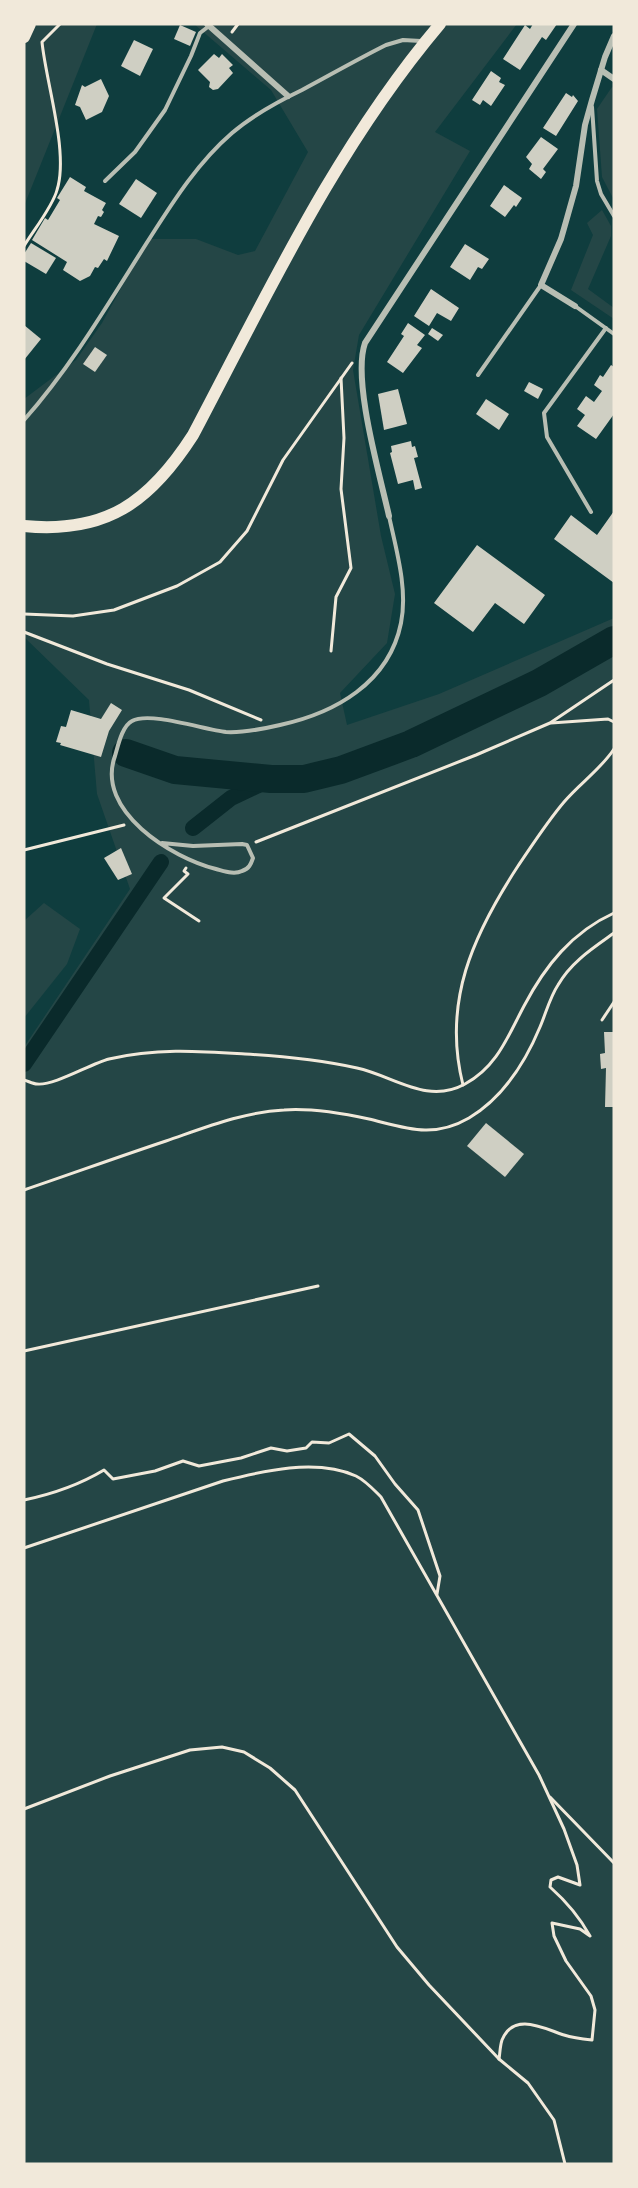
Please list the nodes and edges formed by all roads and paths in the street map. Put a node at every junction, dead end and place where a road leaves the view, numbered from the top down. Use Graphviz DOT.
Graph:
graph roads {
  1 [pos="30,24"];
  2 [pos="60,24"];
  3 [pos="440,24"];
  4 [pos="574,24"];
  5 [pos="208,25"];
  6 [pos="614,36"];
  7 [pos="24,37"];
  8 [pos="426,42"];
  9 [pos="601,70"];
  10 [pos="614,79"];
  11 [pos="288,96"];
  12 [pos="592,100"];
  13 [pos="105,181"];
  14 [pos="614,216"];
  15 [pos="24,246"];
  16 [pos="541,285"];
  17 [pos="575,306"];
  18 [pos="606,328"];
  19 [pos="614,334"];
  20 [pos="362,350"];
  21 [pos="478,375"];
  22 [pos="341,376"];
  23 [pos="24,420"];
  24 [pos="591,512"];
  25 [pos="388,516"];
  26 [pos="24,526"];
  27 [pos="24,614"];
  28 [pos="24,632"];
  29 [pos="331,651"];
  30 [pos="614,680"];
  31 [pos="614,722"];
  32 [pos="550,723"];
  33 [pos="268,728"];
  34 [pos="614,749"];
  35 [pos="121,825"];
  36 [pos="162,843"];
  37 [pos="247,845"];
  38 [pos="24,850"];
  39 [pos="190,861"];
  40 [pos="614,913"];
  41 [pos="199,921"];
  42 [pos="614,933"];
  43 [pos="614,1002"];
  44 [pos="602,1020"];
  45 [pos="24,1080"];
  46 [pos="463,1086"];
  47 [pos="24,1189"];
  48 [pos="318,1286"];
  49 [pos="24,1351"];
  50 [pos="24,1500"];
  51 [pos="24,1548"];
  52 [pos="436,1596"];
  53 [pos="547,1794"];
  54 [pos="24,1809"];
  55 [pos="614,1863"];
  56 [pos="499,2059"];
  57 [pos="564,2164"];
  1 -- 7 [label="main road"];
  2 -- 15 [label="path"];
  3 -- 8 [label="main road"];
  4 -- 20 [label="street"];
  5 -- 11 [label="street"];
  5 -- 13 [label="lane"];
  6 -- 9 [label="street"];
  8 -- 11 [label="lane"];
  8 -- 26 [label="main road"];
  9 -- 10 [label="street"];
  9 -- 12 [label="street"];
  11 -- 23 [label="lane"];
  12 -- 14 [label="lane"];
  12 -- 16 [label="street"];
  16 -- 17 [label="street"];
  16 -- 21 [label="lane"];
  17 -- 18 [label="lane"];
  18 -- 19 [label="lane"];
  18 -- 24 [label="lane"];
  20 -- 22 [label="path"];
  20 -- 25 [label="street"];
  22 -- 27 [label="path"];
  22 -- 29 [label="path"];
  25 -- 33 [label="lane"];
  28 -- 33 [label="path"];
  30 -- 32 [label="path"];
  31 -- 32 [label="path"];
  32 -- 37 [label="path"];
  33 -- 36 [label="lane"];
  34 -- 46 [label="path"];
  35 -- 38 [label="path"];
  36 -- 37 [label="lane"];
  36 -- 39 [label="lane"];
  37 -- 39 [label="lane"];
  39 -- 41 [label="path"];
  40 -- 46 [label="path"];
  42 -- 47 [label="path"];
  43 -- 44 [label="path"];
  45 -- 46 [label="path"];
  48 -- 49 [label="path"];
  50 -- 52 [label="path"];
  51 -- 52 [label="path"];
  52 -- 53 [label="path"];
  53 -- 55 [label="path"];
  53 -- 56 [label="path"];
  54 -- 56 [label="path"];
  56 -- 57 [label="path"];
}
